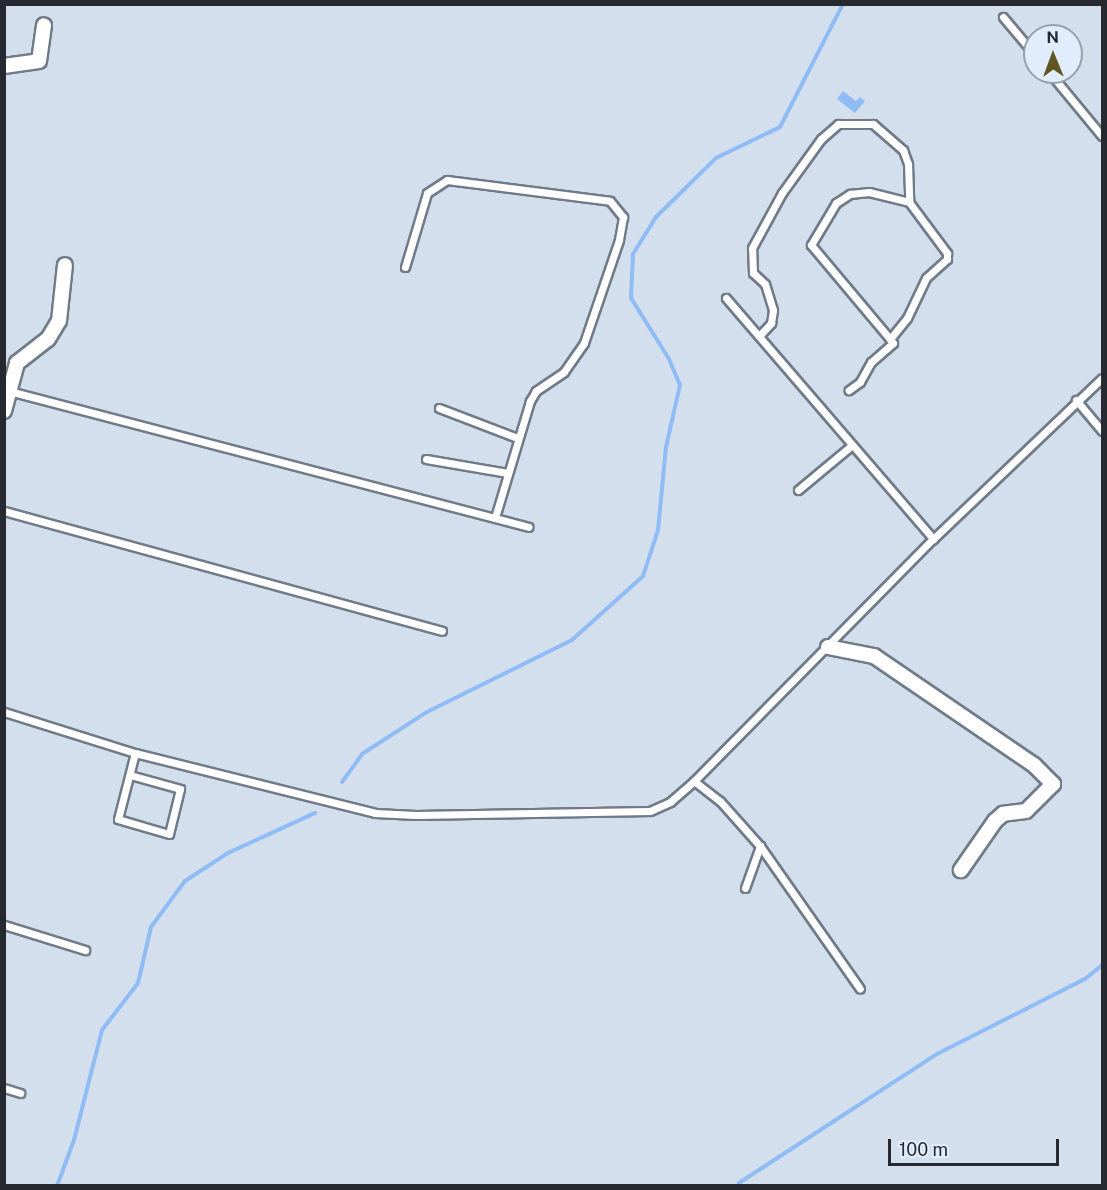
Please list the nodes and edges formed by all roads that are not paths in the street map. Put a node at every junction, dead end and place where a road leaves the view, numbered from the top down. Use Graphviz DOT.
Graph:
graph roads {
  1 [pos="1003,16"];
  2 [pos="45,25"];
  3 [pos="1023,40"];
  4 [pos="4,66"];
  5 [pos="1059,84"];
  6 [pos="1102,136"];
  7 [pos="909,202"];
  8 [pos="64,265"];
  9 [pos="405,267"];
  10 [pos="726,298"];
  11 [pos="759,336"];
  12 [pos="890,339"];
  13 [pos="11,363"];
  14 [pos="1102,378"];
  15 [pos="7,389"];
  16 [pos="849,390"];
  17 [pos="1076,400"];
  18 [pos="439,408"];
  19 [pos="4,411"];
  20 [pos="1102,431"];
  21 [pos="517,438"];
  22 [pos="852,445"];
  23 [pos="426,459"];
  24 [pos="508,472"];
  25 [pos="798,490"];
  26 [pos="4,511"];
  27 [pos="495,518"];
  28 [pos="529,527"];
  29 [pos="933,539"];
  30 [pos="442,631"];
  31 [pos="828,647"];
  32 [pos="4,712"];
  33 [pos="135,753"];
  34 [pos="130,775"];
  35 [pos="693,781"];
  36 [pos="760,846"];
  37 [pos="962,870"];
  38 [pos="746,888"];
  39 [pos="4,925"];
  40 [pos="85,950"];
  41 [pos="860,989"];
  42 [pos="4,1088"];
  43 [pos="20,1093"];
  1 -- 3 [label="lane"];
  2 -- 4 [label="street"];
  5 -- 6 [label="lane"];
  7 -- 11 [label="lane"];
  7 -- 12 [label="lane"];
  7 -- 12 [label="lane"];
  8 -- 13 [label="street"];
  9 -- 21 [label="lane"];
  10 -- 11 [label="lane"];
  11 -- 22 [label="lane"];
  12 -- 16 [label="lane"];
  13 -- 15 [label="street"];
  14 -- 17 [label="lane"];
  15 -- 19 [label="street"];
  15 -- 27 [label="lane"];
  17 -- 20 [label="lane"];
  17 -- 29 [label="lane"];
  18 -- 21 [label="lane"];
  21 -- 24 [label="lane"];
  22 -- 25 [label="lane"];
  22 -- 29 [label="lane"];
  23 -- 24 [label="lane"];
  24 -- 27 [label="lane"];
  26 -- 30 [label="lane"];
  27 -- 28 [label="lane"];
  29 -- 31 [label="lane"];
  31 -- 35 [label="lane"];
  31 -- 37 [label="street"];
  32 -- 33 [label="lane"];
  33 -- 34 [label="lane"];
  33 -- 35 [label="lane"];
  34 -- 34 [label="lane"];
  35 -- 36 [label="lane"];
  36 -- 38 [label="lane"];
  36 -- 41 [label="lane"];
  39 -- 40 [label="lane"];
  42 -- 43 [label="lane"];
}
